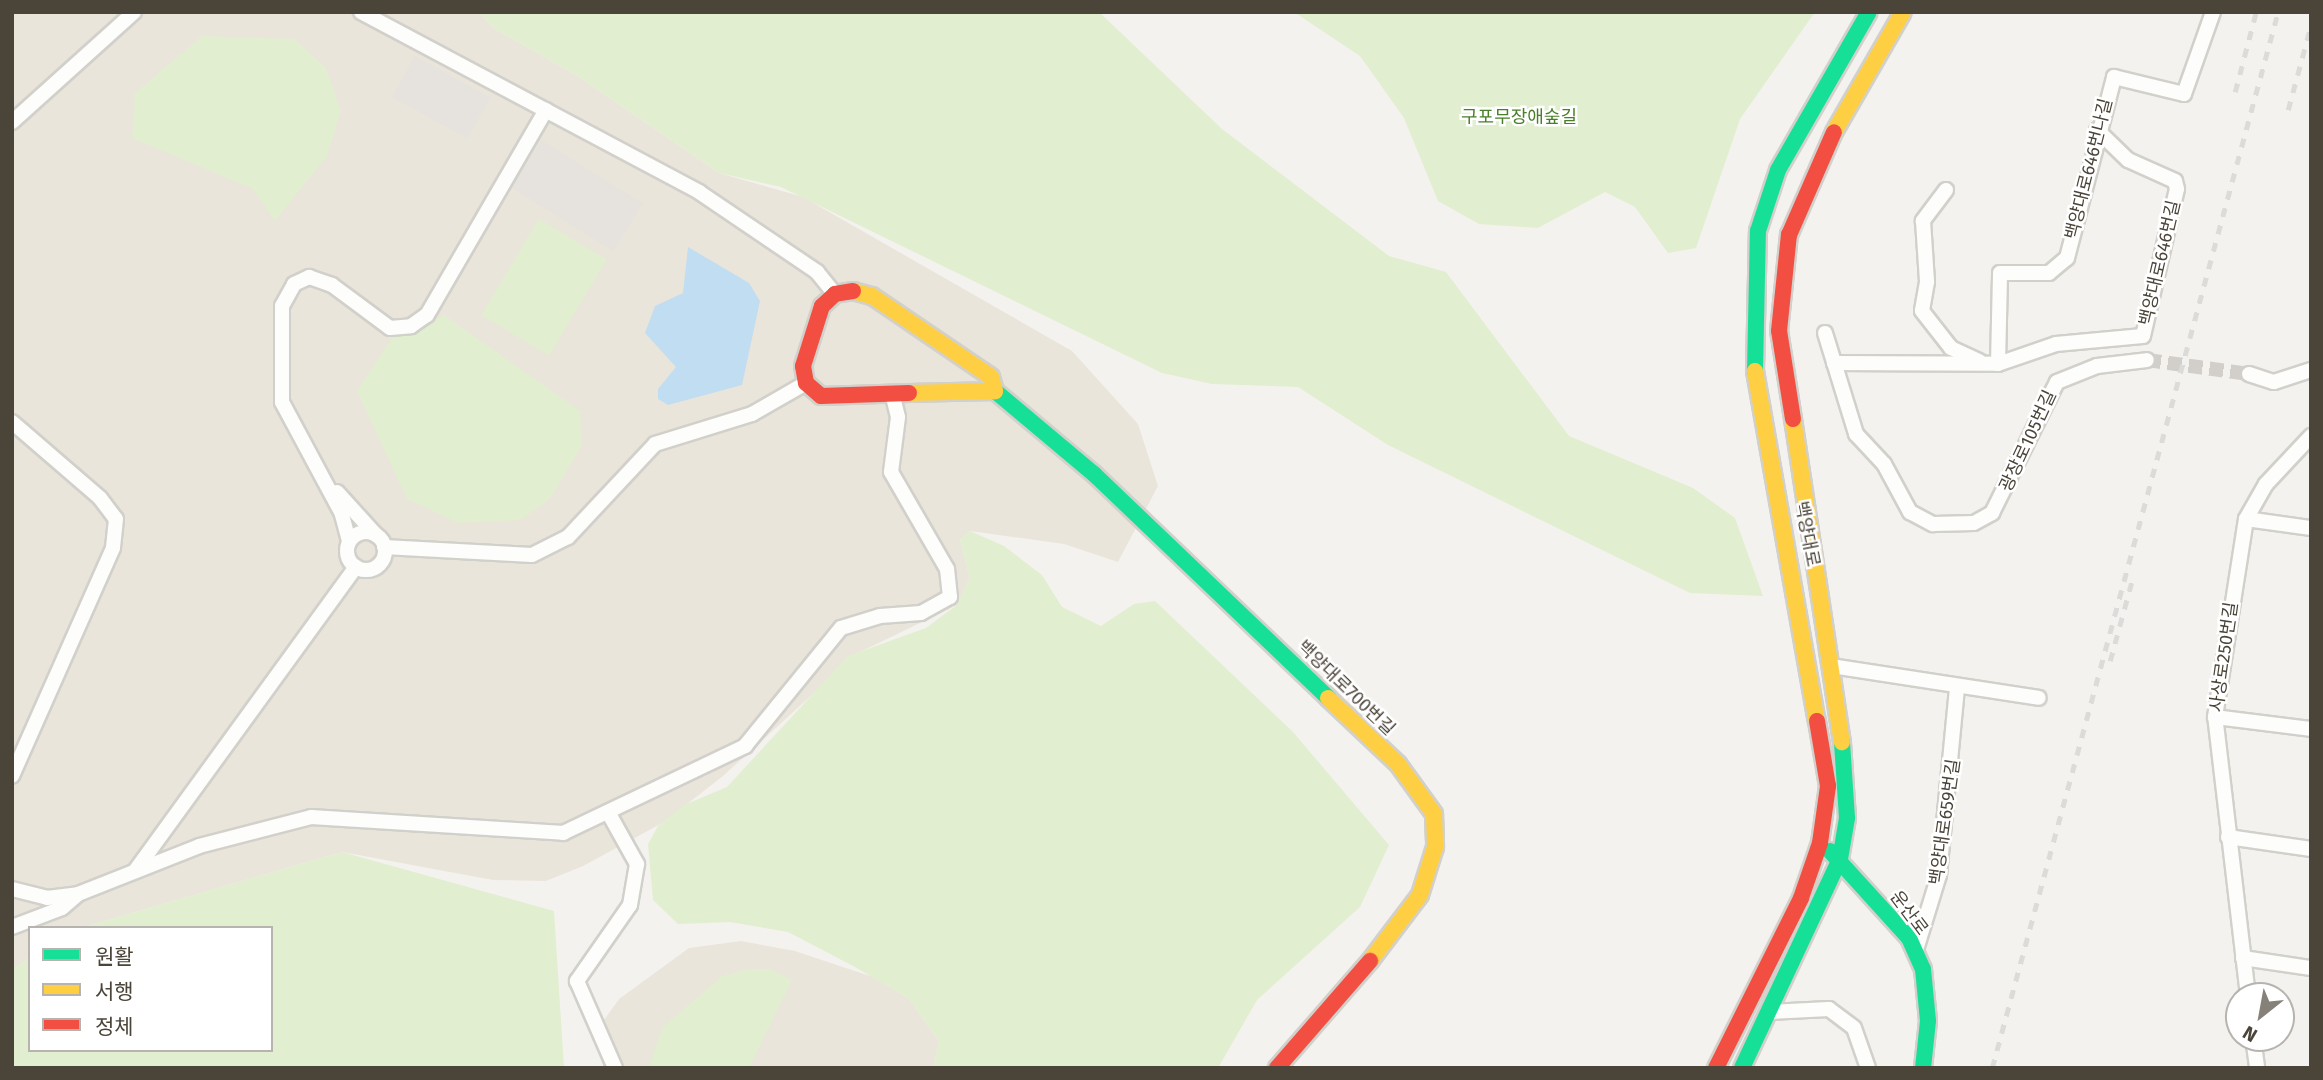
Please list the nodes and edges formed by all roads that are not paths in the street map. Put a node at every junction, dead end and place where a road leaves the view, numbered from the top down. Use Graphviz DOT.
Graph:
graph roads {
  1 [pos="134,12"];
  2 [pos="361,12"];
  3 [pos="1869,12"];
  4 [pos="1903,12"];
  5 [pos="2213,12"];
  6 [pos="546,110"];
  7 [pos="12,122"];
  8 [pos="2096,130"];
  9 [pos="1946,190"];
  10 [pos="835,294"];
  11 [pos="1825,333"];
  12 [pos="2147,360"];
  13 [pos="1834,363"];
  14 [pos="1998,364"];
  15 [pos="2311,370"];
  16 [pos="2249,374"];
  17 [pos="806,383"];
  18 [pos="995,391"];
  19 [pos="892,393"];
  20 [pos="12,422"];
  21 [pos="2311,436"];
  22 [pos="325,481"];
  23 [pos="2246,519"];
  24 [pos="2311,528"];
  25 [pos="349,541"];
  26 [pos="380,541"];
  27 [pos="356,567"];
  28 [pos="1831,666"];
  29 [pos="1957,688"];
  30 [pos="2039,698"];
  31 [pos="2215,717"];
  32 [pos="2311,729"];
  33 [pos="12,776"];
  34 [pos="608,812"];
  35 [pos="2228,838"];
  36 [pos="1820,843"];
  37 [pos="2311,849"];
  38 [pos="1840,859"];
  39 [pos="135,871"];
  40 [pos="12,889"];
  41 [pos="78,894"];
  42 [pos="12,927"];
  43 [pos="1915,953"];
  44 [pos="2243,958"];
  45 [pos="2311,968"];
  46 [pos="2246,982"];
  47 [pos="1769,1013"];
  48 [pos="1867,1067"];
  49 [pos="615,1068"];
  50 [pos="1277,1068"];
  51 [pos="1716,1068"];
  52 [pos="1742,1068"];
  53 [pos="1923,1068"];
  1 -- 7 [label="street"];
  2 -- 6 [label="street"];
  3 -- 36 [label="main road, 백양대로"];
  4 -- 28 [label="main road, 백양대로"];
  5 -- 8 [label="street, 백양대로646번나길"];
  6 -- 10 [label="street"];
  6 -- 22 [label="street"];
  8 -- 14 [label="street, 백양대로646번나길"];
  8 -- 14 [label="street, 백양대로646번길"];
  9 -- 14 [label="street"];
  10 -- 17 [label="main road"];
  10 -- 18 [label="main road, 백양대로700번길"];
  11 -- 13 [label="street, 광장로105번길"];
  12 -- 13 [label="street, 광장로105번길"];
  13 -- 14 [label="street, 백양대로646번길"];
  15 -- 16 [label="street"];
  17 -- 19 [label="main road"];
  17 -- 26 [label="street"];
  18 -- 19 [label="main road"];
  18 -- 50 [label="main road, 백양대로700번길"];
  19 -- 34 [label="street"];
  20 -- 33 [label="street"];
  21 -- 23 [label="street"];
  22 -- 25 [label="street"];
  22 -- 26 [label="street"];
  23 -- 24 [label="street"];
  23 -- 31 [label="street, 사상로250번길"];
  25 -- 26 [label="street"];
  25 -- 27 [label="street"];
  26 -- 27 [label="street"];
  27 -- 39 [label="street"];
  28 -- 29 [label="street"];
  28 -- 38 [label="main road, 백양대로"];
  29 -- 30 [label="street"];
  29 -- 43 [label="street, 백양대로659번길"];
  31 -- 32 [label="street"];
  31 -- 35 [label="street, 사상로250번길"];
  34 -- 39 [label="street"];
  34 -- 49 [label="street"];
  35 -- 37 [label="street"];
  35 -- 44 [label="street, 사상로250번길"];
  36 -- 38 [label="main road, 운산로"];
  36 -- 51 [label="main road, 백양대로"];
  38 -- 43 [label="main road, 운산로"];
  38 -- 47 [label="main road, 백양대로"];
  39 -- 41 [label="street"];
  40 -- 41 [label="street"];
  41 -- 42 [label="street"];
  43 -- 53 [label="main road, 운산로"];
  44 -- 45 [label="street"];
  44 -- 46 [label="street, 사상로250번길"];
  47 -- 48 [label="street"];
  47 -- 52 [label="main road, 백양대로"];
}
